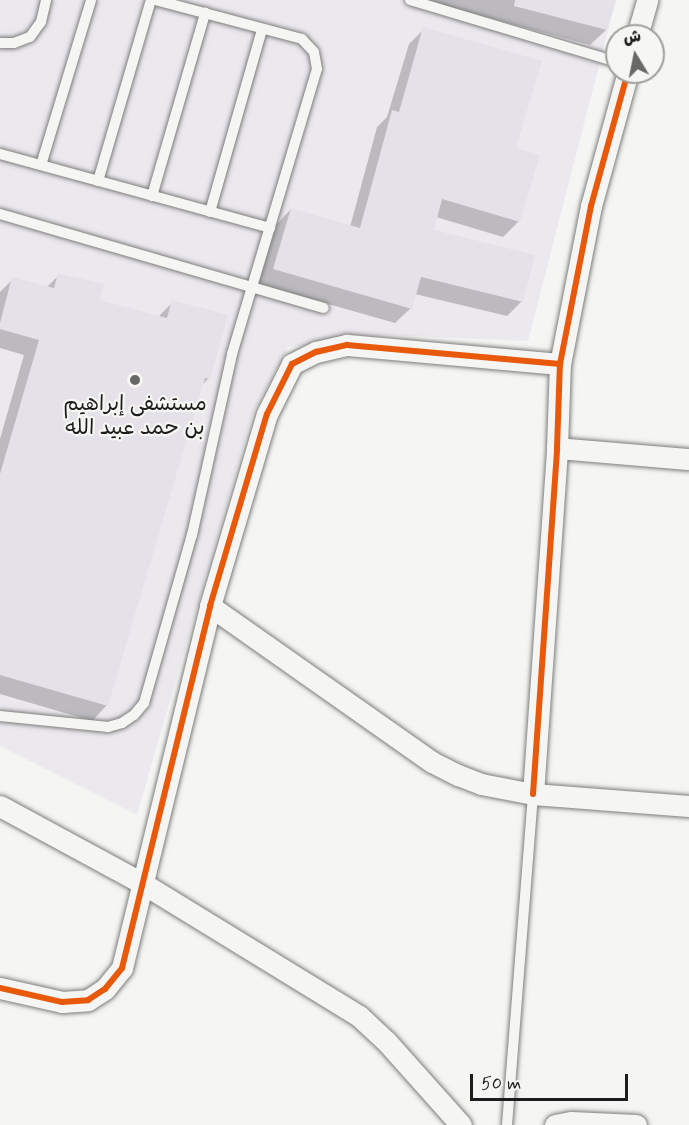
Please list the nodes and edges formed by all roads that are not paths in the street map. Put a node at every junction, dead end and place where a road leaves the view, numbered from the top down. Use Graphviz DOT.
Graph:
graph roads {
  1 [pos="46,0"];
  2 [pos="91,0"];
  3 [pos="153,0"];
  4 [pos="410,0"];
  5 [pos="647,0"];
  6 [pos="205,13"];
  7 [pos="640,24"];
  8 [pos="262,29"];
  9 [pos="0,43"];
  10 [pos="605,58"];
  11 [pos="625,84"];
  12 [pos="0,154"];
  13 [pos="41,165"];
  14 [pos="98,181"];
  15 [pos="152,196"];
  16 [pos="210,212"];
  17 [pos="0,214"];
  18 [pos="270,228"];
  19 [pos="252,287"];
  20 [pos="324,308"];
  21 [pos="560,364"];
  22 [pos="557,448"];
  23 [pos="689,459"];
  24 [pos="210,606"];
  25 [pos="0,716"];
  26 [pos="532,794"];
  27 [pos="0,806"];
  28 [pos="689,806"];
  29 [pos="142,884"];
  30 [pos="0,988"];
  31 [pos="461,1125"];
  32 [pos="507,1125"];
  33 [pos="555,1125"];
  34 [pos="636,1125"];
  1 -- 9 [label="lane"];
  2 -- 13 [label="lane"];
  3 -- 6 [label="lane"];
  3 -- 14 [label="lane"];
  4 -- 10 [label="lane"];
  5 -- 7 [label="street"];
  6 -- 8 [label="lane"];
  6 -- 15 [label="lane"];
  8 -- 16 [label="lane"];
  8 -- 18 [label="lane"];
  11 -- 21 [label="street"];
  12 -- 13 [label="lane"];
  13 -- 14 [label="lane"];
  14 -- 15 [label="lane"];
  15 -- 16 [label="lane"];
  16 -- 18 [label="lane"];
  17 -- 19 [label="lane"];
  18 -- 19 [label="lane"];
  19 -- 20 [label="lane"];
  19 -- 25 [label="lane"];
  21 -- 22 [label="street"];
  21 -- 24 [label="street"];
  22 -- 23 [label="street"];
  22 -- 26 [label="street"];
  24 -- 26 [label="street"];
  24 -- 29 [label="street"];
  26 -- 28 [label="street"];
  26 -- 32 [label="lane"];
  27 -- 29 [label="street"];
  29 -- 30 [label="street"];
  29 -- 31 [label="street"];
  33 -- 34 [label="street"];
}
